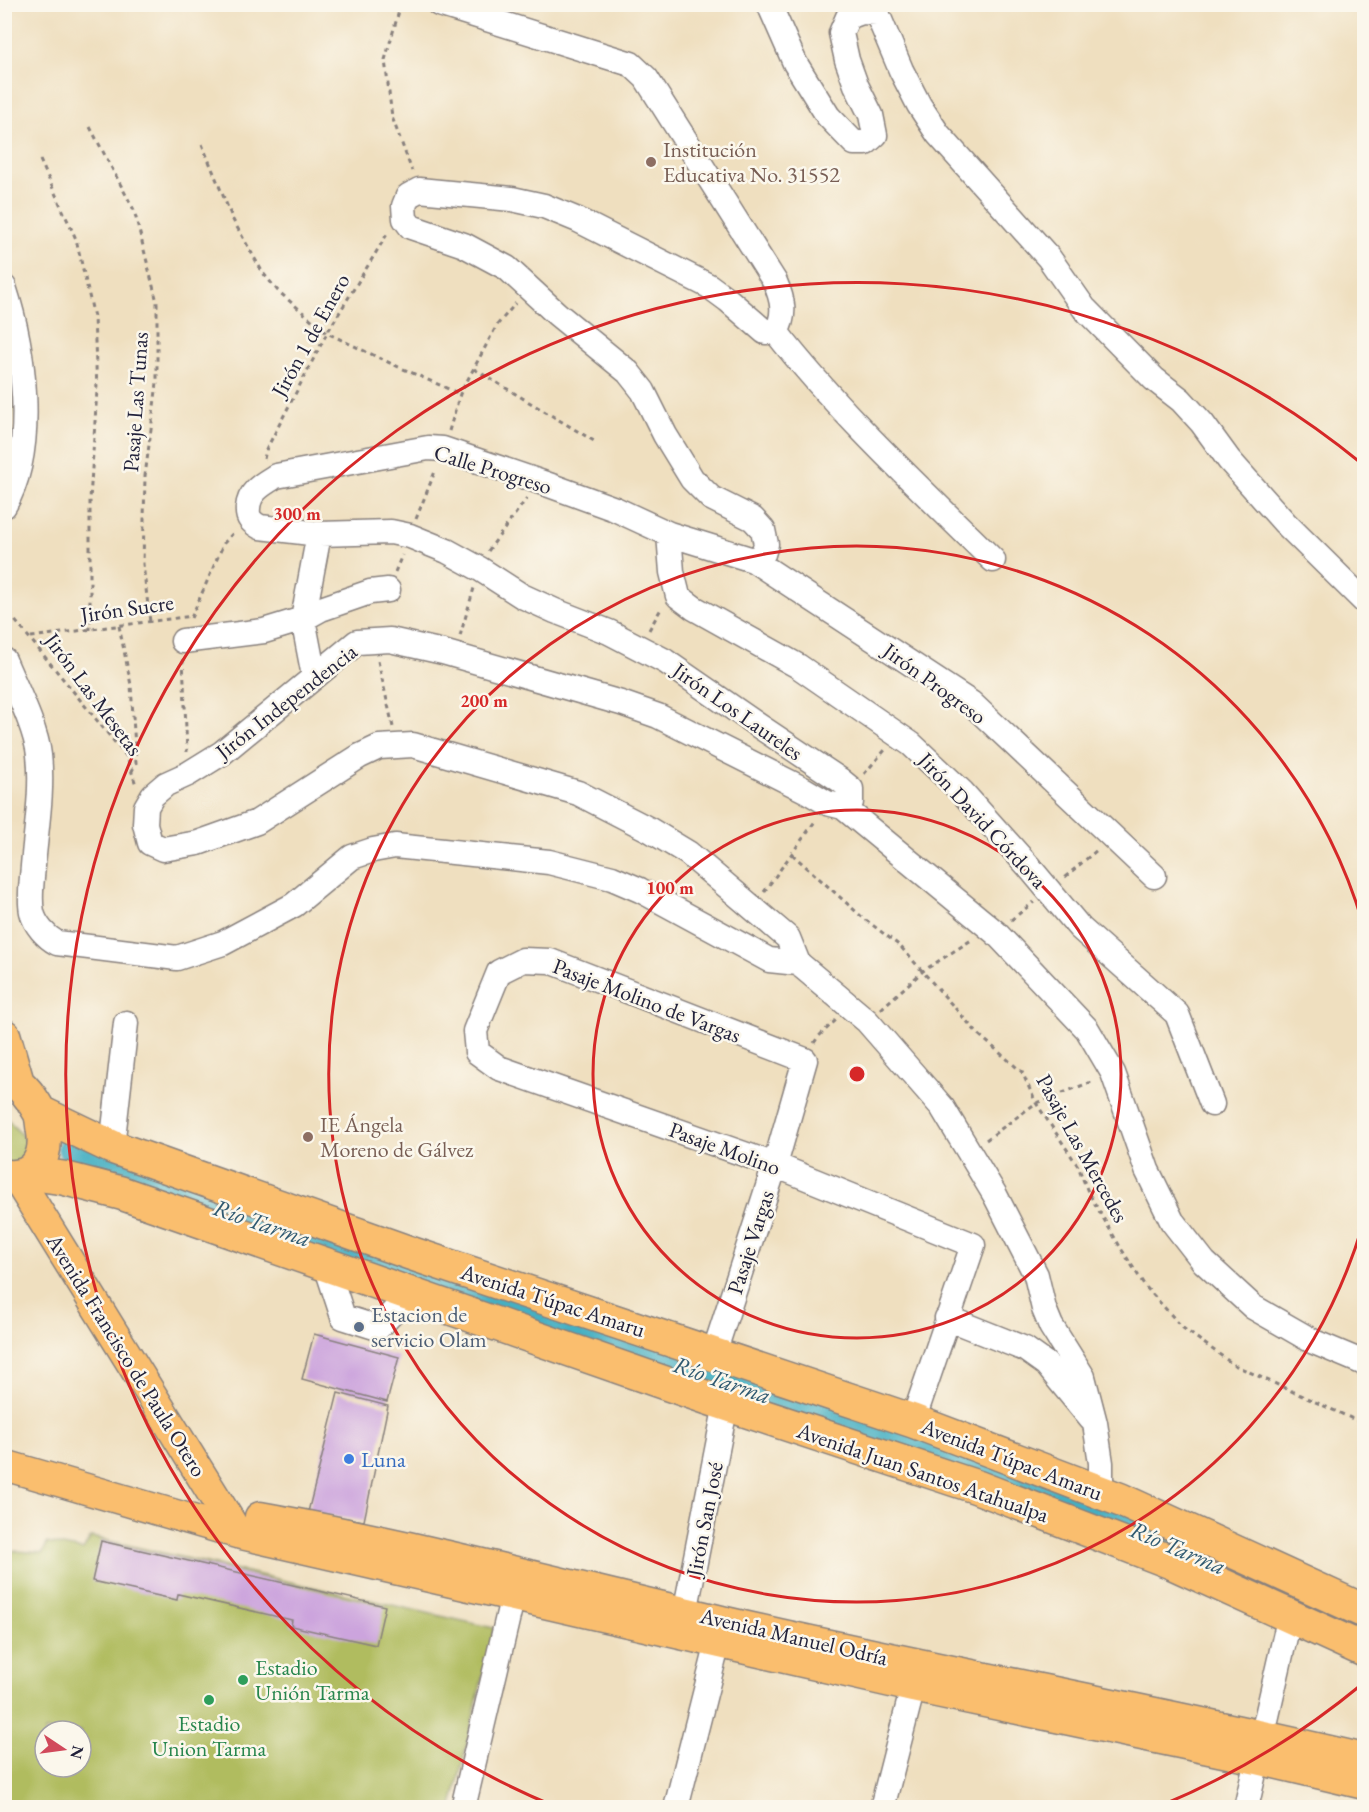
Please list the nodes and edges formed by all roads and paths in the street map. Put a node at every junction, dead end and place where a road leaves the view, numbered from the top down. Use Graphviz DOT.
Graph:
graph roads {
  1 [pos="401,4"];
  2 [pos="769,4"];
  3 [pos="445,6"];
  4 [pos="90,127"];
  5 [pos="202,144"];
  6 [pos="40,160"];
  7 [pos="411,198"];
  8 [pos="4,287"];
  9 [pos="529,288"];
  10 [pos="776,332"];
  11 [pos="327,333"];
  12 [pos="474,369"];
  13 [pos="460,394"];
  14 [pos="594,441"];
  15 [pos="443,449"];
  16 [pos="540,482"];
  17 [pos="258,487"];
  18 [pos="4,506"];
  19 [pos="248,516"];
  20 [pos="319,534"];
  21 [pos="669,534"];
  22 [pos="410,536"];
  23 [pos="753,560"];
  24 [pos="993,560"];
  25 [pos="480,569"];
  26 [pos="388,590"];
  27 [pos="678,596"];
  28 [pos="1365,601"];
  29 [pos="4,607"];
  30 [pos="192,616"];
  31 [pos="303,619"];
  32 [pos="150,622"];
  33 [pos="119,626"];
  34 [pos="90,630"];
  35 [pos="29,637"];
  36 [pos="373,640"];
  37 [pos="183,641"];
  38 [pos="641,648"];
  39 [pos="454,655"];
  40 [pos="4,660"];
  41 [pos="314,676"];
  42 [pos="898,734"];
  43 [pos="398,745"];
  44 [pos="132,771"];
  45 [pos="188,774"];
  46 [pos="840,800"];
  47 [pos="146,807"];
  48 [pos="792,854"];
  49 [pos="1154,876"];
  50 [pos="752,907"];
  51 [pos="990,928"];
  52 [pos="798,963"];
  53 [pos="923,971"];
  54 [pos="859,1014"];
  55 [pos="126,1023"];
  56 [pos="4,1036"];
  57 [pos="477,1052"];
  58 [pos="805,1060"];
  59 [pos="1113,1073"];
  60 [pos="11,1078"];
  61 [pos="1036,1103"];
  62 [pos="1212,1104"];
  63 [pos="40,1113"];
  64 [pos="112,1147"];
  65 [pos="970,1152"];
  66 [pos="775,1165"];
  67 [pos="17,1175"];
  68 [pos="326,1265"];
  69 [pos="410,1294"];
  70 [pos="947,1318"];
  71 [pos="714,1353"];
  72 [pos="1365,1363"];
  73 [pos="726,1404"];
  74 [pos="913,1421"];
  75 [pos="1095,1423"];
  76 [pos="1365,1424"];
  77 [pos="4,1465"];
  78 [pos="1101,1492"];
  79 [pos="230,1522"];
  80 [pos="428,1565"];
  81 [pos="513,1595"];
  82 [pos="1365,1611"];
  83 [pos="1290,1615"];
  84 [pos="683,1622"];
  85 [pos="721,1632"];
  86 [pos="1365,1650"];
  87 [pos="917,1678"];
  88 [pos="1260,1747"];
  89 [pos="1365,1760"];
  90 [pos="1365,1784"];
  91 [pos="465,1807"];
  92 [pos="676,1808"];
  93 [pos="882,1808"];
  94 [pos="1246,1808"];
  1 -- 7 [label="path"];
  2 -- 28 [label="street"];
  3 -- 10 [label="street"];
  4 -- 32 [label="path, Pasaje Las Tunas"];
  5 -- 11 [label="path"];
  6 -- 34 [label="path"];
  7 -- 9 [label="street"];
  7 -- 10 [label="street"];
  7 -- 11 [label="path, Jirón 1 de Enero"];
  8 -- 18 [label="street"];
  9 -- 12 [label="path"];
  9 -- 23 [label="street"];
  10 -- 24 [label="street"];
  11 -- 13 [label="path"];
  11 -- 17 [label="path, Jirón 1 de Enero"];
  12 -- 13 [label="path"];
  12 -- 14 [label="path"];
  13 -- 15 [label="path"];
  15 -- 16 [label="street, Calle Progreso"];
  15 -- 17 [label="street, Calle Progreso"];
  15 -- 22 [label="path"];
  16 -- 21 [label="street, Calle Progreso"];
  16 -- 25 [label="path"];
  17 -- 19 [label="street"];
  19 -- 20 [label="street, Jirón Los Laureles"];
  19 -- 30 [label="path"];
  20 -- 22 [label="street, Jirón Los Laureles"];
  20 -- 31 [label="street"];
  21 -- 23 [label="street, Calle Progreso"];
  21 -- 27 [label="street"];
  22 -- 25 [label="street, Jirón Los Laureles"];
  22 -- 26 [label="path"];
  23 -- 49 [label="street, Jirón Progreso"];
  25 -- 38 [label="street, Jirón Los Laureles"];
  25 -- 39 [label="path"];
  26 -- 31 [label="street"];
  27 -- 38 [label="path"];
  27 -- 42 [label="street, Jirón David Córdova"];
  29 -- 35 [label="path, Jirón Las Mesetas"];
  30 -- 32 [label="path, Jirón Sucre"];
  30 -- 37 [label="path"];
  31 -- 37 [label="street"];
  31 -- 41 [label="street"];
  32 -- 33 [label="path, Jirón Sucre"];
  33 -- 34 [label="path, Jirón Sucre"];
  33 -- 44 [label="path"];
  34 -- 35 [label="path, Jirón Sucre"];
  35 -- 44 [label="path, Jirón Las Mesetas"];
  36 -- 39 [label="street, Jirón Independencia"];
  36 -- 41 [label="street, Jirón Independencia"];
  36 -- 43 [label="path"];
  37 -- 45 [label="path"];
  38 -- 46 [label="street, Jirón Los Laureles"];
  39 -- 46 [label="street, Jirón Independencia"];
  40 -- 52 [label="street"];
  41 -- 45 [label="street, Jirón Independencia"];
  42 -- 46 [label="path"];
  42 -- 62 [label="street, Jirón David Córdova"];
  43 -- 47 [label="street"];
  43 -- 50 [label="street"];
  44 -- 47 [label="path, Jirón Las Mesetas"];
  45 -- 47 [label="street, Jirón Independencia"];
  46 -- 48 [label="path"];
  46 -- 51 [label="street, Jirón Los Laureles"];
  48 -- 50 [label="path"];
  48 -- 53 [label="path, Pasaje Las Mercedes"];
  50 -- 52 [label="street"];
  51 -- 53 [label="path"];
  51 -- 59 [label="street, Jirón Los Laureles"];
  52 -- 54 [label="street"];
  53 -- 54 [label="path"];
  53 -- 61 [label="path, Pasaje Las Mercedes"];
  54 -- 58 [label="path"];
  54 -- 65 [label="street"];
  55 -- 64 [label="street"];
  56 -- 60 [label="highway"];
  57 -- 58 [label="street, Pasaje Molino de Vargas"];
  57 -- 66 [label="street, Pasaje Molino"];
  58 -- 66 [label="street, Pasaje Vargas"];
  59 -- 61 [label="path"];
  59 -- 72 [label="street, Jirón Los Laureles"];
  60 -- 63 [label="highway"];
  61 -- 65 [label="path"];
  61 -- 76 [label="path, Pasaje Las Mercedes"];
  63 -- 64 [label="highway, Avenida Túpac Amaru"];
  63 -- 67 [label="highway"];
  64 -- 71 [label="highway, Avenida Túpac Amaru"];
  65 -- 75 [label="street"];
  66 -- 70 [label="street, Pasaje Molino"];
  66 -- 71 [label="street, Pasaje Vargas"];
  67 -- 68 [label="highway, Avenida Juan Santos Atahualpa"];
  67 -- 79 [label="main road, Avenida Francisco de Paula Otero"];
  68 -- 69 [label="highway, Avenida Juan Santos Atahualpa"];
  68 -- 69 [label="street"];
  69 -- 73 [label="highway, Avenida Juan Santos Atahualpa"];
  70 -- 74 [label="street"];
  70 -- 75 [label="street"];
  71 -- 74 [label="highway, Avenida Túpac Amaru"];
  73 -- 83 [label="highway, Avenida Juan Santos Atahualpa"];
  73 -- 84 [label="street, Jirón San José"];
  74 -- 78 [label="highway, Avenida Túpac Amaru"];
  75 -- 78 [label="street"];
  77 -- 79 [label="main road, Avenida Manuel Odría"];
  78 -- 82 [label="highway, Avenida Túpac Amaru"];
  79 -- 80 [label="main road, Avenida Manuel Odría"];
  80 -- 81 [label="main road, Avenida Manuel Odría"];
  80 -- 84 [label="main road, Avenida Manuel Odría"];
  81 -- 84 [label="main road, Avenida Manuel Odría"];
  81 -- 91 [label="street"];
  83 -- 86 [label="highway, Avenida Juan Santos Atahualpa"];
  83 -- 88 [label="street"];
  84 -- 85 [label="main road, Avenida Manuel Odría"];
  85 -- 87 [label="main road, Avenida Manuel Odría"];
  85 -- 92 [label="street"];
  87 -- 88 [label="main road, Avenida Manuel Odría"];
  87 -- 93 [label="street"];
  88 -- 89 [label="main road, Avenida Manuel Odría"];
  88 -- 90 [label="main road, Avenida Manuel Odría"];
  88 -- 94 [label="street"];
}
